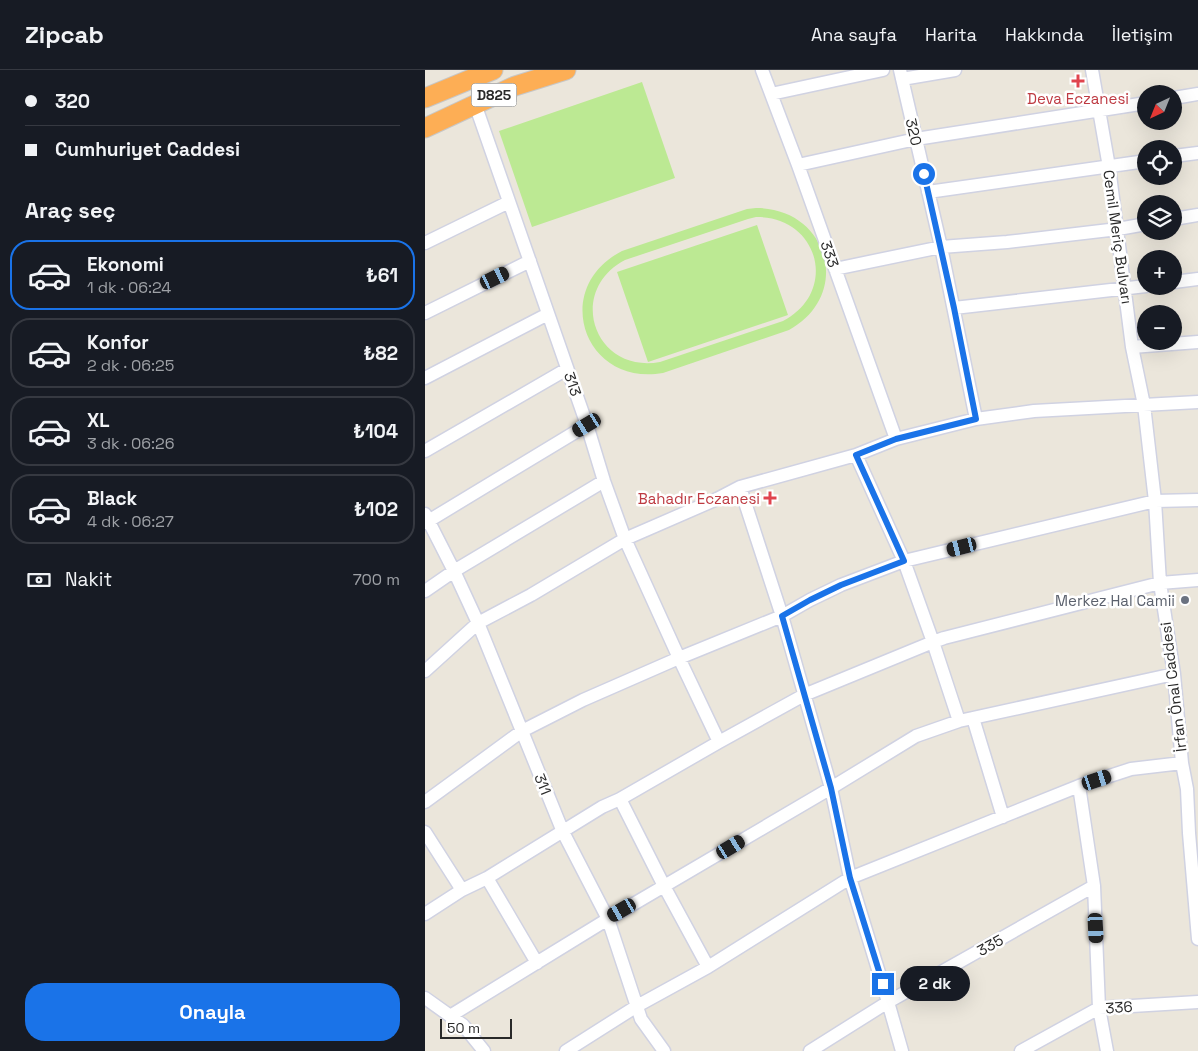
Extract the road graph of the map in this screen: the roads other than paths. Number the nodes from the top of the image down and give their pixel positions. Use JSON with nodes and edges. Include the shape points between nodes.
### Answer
{"nodes":[{"id":1,"x":493,"y":70,"type":"edge"},
{"id":2,"x":566,"y":70,"type":"edge"},
{"id":3,"x":762,"y":70,"type":"edge"},
{"id":4,"x":883,"y":70,"type":"edge"},
{"id":5,"x":955,"y":70,"type":"edge"},
{"id":6,"x":1092,"y":70,"type":"edge"},
{"id":7,"x":901,"y":74,"type":"edge"},
{"id":8,"x":771,"y":94,"type":"junction"},
{"id":9,"x":1198,"y":94,"type":"edge"},
{"id":10,"x":1183,"y":96,"type":"edge"},
{"id":11,"x":425,"y":98,"type":"edge"},
{"id":12,"x":475,"y":104,"type":"junction"},
{"id":13,"x":1137,"y":104,"type":"edge"},
{"id":14,"x":1098,"y":110,"type":"junction"},
{"id":15,"x":425,"y":128,"type":"edge"},
{"id":16,"x":916,"y":139,"type":"junction"},
{"id":17,"x":1198,"y":152,"type":"edge"},
{"id":18,"x":1182,"y":155,"type":"edge"},
{"id":19,"x":1137,"y":162,"type":"edge"},
{"id":20,"x":798,"y":165,"type":"junction"},
{"id":21,"x":1109,"y":167,"type":"junction"},
{"id":22,"x":928,"y":192,"type":"junction"},
{"id":23,"x":509,"y":202,"type":"junction"},
{"id":24,"x":1198,"y":214,"type":"edge"},
{"id":25,"x":1182,"y":217,"type":"edge"},
{"id":26,"x":1137,"y":226,"type":"edge"},
{"id":27,"x":1118,"y":229,"type":"junction"},
{"id":28,"x":425,"y":243,"type":"edge"},
{"id":29,"x":941,"y":247,"type":"junction"},
{"id":30,"x":530,"y":261,"type":"junction"},
{"id":31,"x":835,"y":269,"type":"junction"},
{"id":32,"x":1198,"y":279,"type":"edge"},
{"id":33,"x":1182,"y":281,"type":"edge"},
{"id":34,"x":1137,"y":287,"type":"edge"},
{"id":35,"x":1125,"y":288,"type":"junction"},
{"id":36,"x":954,"y":308,"type":"junction"},
{"id":37,"x":425,"y":313,"type":"edge"},
{"id":38,"x":548,"y":314,"type":"junction"},
{"id":39,"x":1198,"y":342,"type":"edge"},
{"id":40,"x":1132,"y":347,"type":"junction"},
{"id":41,"x":567,"y":369,"type":"junction"},
{"id":42,"x":425,"y":378,"type":"edge"},
{"id":43,"x":1198,"y":402,"type":"edge"},
{"id":44,"x":1144,"y":404,"type":"junction"},
{"id":45,"x":976,"y":419,"type":"junction"},
{"id":46,"x":587,"y":425,"type":"junction"},
{"id":47,"x":896,"y":439,"type":"junction"},
{"id":48,"x":425,"y":451,"type":"edge"},
{"id":49,"x":856,"y":455,"type":"junction"},
{"id":50,"x":604,"y":481,"type":"junction"},
{"id":51,"x":740,"y":487,"type":"junction"},
{"id":52,"x":1198,"y":500,"type":"edge"},
{"id":53,"x":1155,"y":501,"type":"junction"},
{"id":54,"x":426,"y":519,"type":"edge"},
{"id":55,"x":625,"y":539,"type":"junction"},
{"id":56,"x":904,"y":561,"type":"junction"},
{"id":57,"x":454,"y":571,"type":"junction"},
{"id":58,"x":1198,"y":580,"type":"edge"},
{"id":59,"x":1160,"y":583,"type":"junction"},
{"id":60,"x":425,"y":592,"type":"edge"},
{"id":61,"x":782,"y":616,"type":"junction"},
{"id":62,"x":478,"y":623,"type":"junction"},
{"id":63,"x":933,"y":642,"type":"junction"},
{"id":64,"x":679,"y":658,"type":"junction"},
{"id":65,"x":425,"y":671,"type":"edge"},
{"id":66,"x":1174,"y":674,"type":"junction"},
{"id":67,"x":804,"y":695,"type":"junction"},
{"id":68,"x":973,"y":718,"type":"junction"},
{"id":69,"x":959,"y":721,"type":"junction"},
{"id":70,"x":522,"y":731,"type":"junction"},
{"id":71,"x":719,"y":742,"type":"junction"},
{"id":72,"x":1182,"y":763,"type":"junction"},
{"id":73,"x":1079,"y":786,"type":"junction"},
{"id":74,"x":831,"y":788,"type":"junction"},
{"id":75,"x":1193,"y":790,"type":"edge"},
{"id":76,"x":620,"y":799,"type":"junction"},
{"id":77,"x":425,"y":802,"type":"edge"},
{"id":78,"x":1003,"y":817,"type":"junction"},
{"id":79,"x":425,"y":832,"type":"edge"},
{"id":80,"x":563,"y":832,"type":"junction"},
{"id":81,"x":1195,"y":869,"type":"edge"},
{"id":82,"x":487,"y":878,"type":"junction"},
{"id":83,"x":850,"y":878,"type":"junction"},
{"id":84,"x":664,"y":886,"type":"junction"},
{"id":85,"x":1094,"y":886,"type":"junction"},
{"id":86,"x":462,"y":890,"type":"junction"},
{"id":87,"x":425,"y":914,"type":"edge"},
{"id":88,"x":608,"y":919,"type":"junction"},
{"id":89,"x":1198,"y":939,"type":"edge"},
{"id":90,"x":537,"y":963,"type":"junction"},
{"id":91,"x":709,"y":967,"type":"junction"},
{"id":92,"x":426,"y":1001,"type":"edge"},
{"id":93,"x":888,"y":1002,"type":"junction"},
{"id":94,"x":1198,"y":1002,"type":"edge"},
{"id":95,"x":637,"y":1006,"type":"junction"},
{"id":96,"x":1099,"y":1008,"type":"junction"},
{"id":97,"x":450,"y":1016,"type":"junction"},
{"id":98,"x":484,"y":1051,"type":"edge"},
{"id":99,"x":566,"y":1051,"type":"edge"},
{"id":100,"x":664,"y":1051,"type":"edge"},
{"id":101,"x":810,"y":1051,"type":"edge"},
{"id":102,"x":902,"y":1051,"type":"edge"},
{"id":103,"x":1021,"y":1051,"type":"edge"},
{"id":104,"x":1107,"y":1051,"type":"edge"}],
"edges":[{"from":1,"to":11,"type":"highway","number":"D825"},
{"from":2,"to":12,"type":"highway","number":"D825","via":[[515,86]]},
{"from":3,"to":8,"type":"street","name":"333"},
{"from":4,"to":8,"type":"street"},
{"from":5,"to":7,"type":"street"},
{"from":6,"to":14,"type":"street","name":"Cemil Meriç Bulvarı"},
{"from":7,"to":16,"type":"street","name":"320"},
{"from":8,"to":20,"type":"street","name":"333"},
{"from":9,"to":10,"type":"street"},
{"from":12,"to":15,"type":"highway","number":"D825"},
{"from":12,"to":23,"type":"street","name":"313"},
{"from":13,"to":14,"type":"street"},
{"from":14,"to":16,"type":"street"},
{"from":14,"to":21,"type":"street","name":"Cemil Meriç Bulvarı"},
{"from":16,"to":20,"type":"street"},
{"from":16,"to":22,"type":"street","name":"320"},
{"from":17,"to":18,"type":"street"},
{"from":19,"to":21,"type":"street"},
{"from":20,"to":31,"type":"street","name":"333"},
{"from":21,"to":22,"type":"street"},
{"from":21,"to":27,"type":"street","name":"Cemil Meriç Bulvarı"},
{"from":22,"to":29,"type":"street","name":"320"},
{"from":23,"to":28,"type":"street"},
{"from":23,"to":30,"type":"street","name":"313"},
{"from":24,"to":25,"type":"street"},
{"from":26,"to":27,"type":"street"},
{"from":27,"to":29,"type":"street"},
{"from":27,"to":35,"type":"street","name":"Cemil Meriç Bulvarı"},
{"from":29,"to":31,"type":"street"},
{"from":29,"to":36,"type":"street","name":"320"},
{"from":30,"to":37,"type":"street"},
{"from":30,"to":38,"type":"street","name":"313"},
{"from":31,"to":47,"type":"street","name":"333"},
{"from":32,"to":33,"type":"street"},
{"from":34,"to":35,"type":"street"},
{"from":35,"to":36,"type":"street"},
{"from":35,"to":40,"type":"street","name":"Cemil Meriç Bulvarı"},
{"from":36,"to":45,"type":"street","name":"320"},
{"from":38,"to":41,"type":"street","name":"313"},
{"from":38,"to":42,"type":"street"},
{"from":39,"to":40,"type":"street"},
{"from":40,"to":44,"type":"street","name":"Cemil Meriç Bulvarı"},
{"from":41,"to":46,"type":"street","name":"313"},
{"from":41,"to":48,"type":"street"},
{"from":43,"to":44,"type":"street"},
{"from":44,"to":45,"type":"street","via":[[1034,411]]},
{"from":44,"to":53,"type":"street","name":"İrfan Önal Caddesi"},
{"from":45,"to":47,"type":"street"},
{"from":46,"to":50,"type":"street","name":"313"},
{"from":46,"to":54,"type":"street"},
{"from":47,"to":49,"type":"street"},
{"from":49,"to":51,"type":"street"},
{"from":49,"to":56,"type":"street"},
{"from":50,"to":55,"type":"street","name":"313"},
{"from":50,"to":57,"type":"street"},
{"from":51,"to":55,"type":"street"},
{"from":51,"to":61,"type":"street"},
{"from":52,"to":53,"type":"street"},
{"from":53,"to":56,"type":"street"},
{"from":53,"to":59,"type":"street","name":"İrfan Önal Caddesi"},
{"from":54,"to":57,"type":"street","name":"311"},
{"from":55,"to":62,"type":"street"},
{"from":55,"to":64,"type":"street","name":"313"},
{"from":56,"to":61,"type":"street","via":[[841,585]]},
{"from":56,"to":63,"type":"street"},
{"from":57,"to":60,"type":"street"},
{"from":57,"to":62,"type":"street","name":"311"},
{"from":58,"to":59,"type":"street"},
{"from":59,"to":63,"type":"street"},
{"from":59,"to":66,"type":"street","name":"İrfan Önal Caddesi"},
{"from":61,"to":64,"type":"street"},
{"from":61,"to":67,"type":"street"},
{"from":62,"to":65,"type":"street"},
{"from":62,"to":70,"type":"street","name":"311"},
{"from":63,"to":67,"type":"street"},
{"from":63,"to":69,"type":"street"},
{"from":64,"to":70,"type":"street"},
{"from":64,"to":71,"type":"street","name":"313"},
{"from":66,"to":68,"type":"street"},
{"from":66,"to":72,"type":"street","name":"İrfan Önal Caddesi"},
{"from":67,"to":71,"type":"street"},
{"from":67,"to":74,"type":"street"},
{"from":68,"to":69,"type":"street"},
{"from":68,"to":78,"type":"street"},
{"from":69,"to":74,"type":"street","via":[[916,736]]},
{"from":70,"to":77,"type":"street"},
{"from":70,"to":80,"type":"street","name":"311"},
{"from":71,"to":76,"type":"street"},
{"from":72,"to":73,"type":"street","via":[[1131,769]]},
{"from":72,"to":75,"type":"street","name":"İrfan Önal Caddesi"},
{"from":73,"to":78,"type":"street"},
{"from":73,"to":85,"type":"street"},
{"from":74,"to":83,"type":"street"},
{"from":74,"to":84,"type":"street"},
{"from":75,"to":81,"type":"street","name":"İrfan Önal Caddesi","via":[[1189,834]]},
{"from":76,"to":80,"type":"street"},
{"from":76,"to":84,"type":"street"},
{"from":78,"to":83,"type":"street"},
{"from":79,"to":86,"type":"street"},
{"from":80,"to":82,"type":"street"},
{"from":80,"to":88,"type":"street","name":"311"},
{"from":81,"to":89,"type":"street","name":"İrfan Önal Caddesi"},
{"from":82,"to":86,"type":"street"},
{"from":82,"to":90,"type":"street"},
{"from":83,"to":91,"type":"street"},
{"from":83,"to":93,"type":"street"},
{"from":84,"to":88,"type":"street"},
{"from":84,"to":91,"type":"street"},
{"from":85,"to":93,"type":"street","name":"335"},
{"from":85,"to":96,"type":"street"},
{"from":86,"to":87,"type":"street"},
{"from":88,"to":90,"type":"street"},
{"from":88,"to":95,"type":"street","name":"311"},
{"from":90,"to":97,"type":"street"},
{"from":91,"to":95,"type":"street"},
{"from":92,"to":97,"type":"street"},
{"from":93,"to":101,"type":"street","name":"335"},
{"from":93,"to":102,"type":"street"},
{"from":94,"to":96,"type":"street","name":"336"},
{"from":95,"to":99,"type":"street"},
{"from":95,"to":100,"type":"street","name":"311","via":[[641,1019]]},
{"from":96,"to":103,"type":"street","name":"336"},
{"from":96,"to":104,"type":"street"},
{"from":97,"to":98,"type":"street","via":[[463,1025]]}]}
